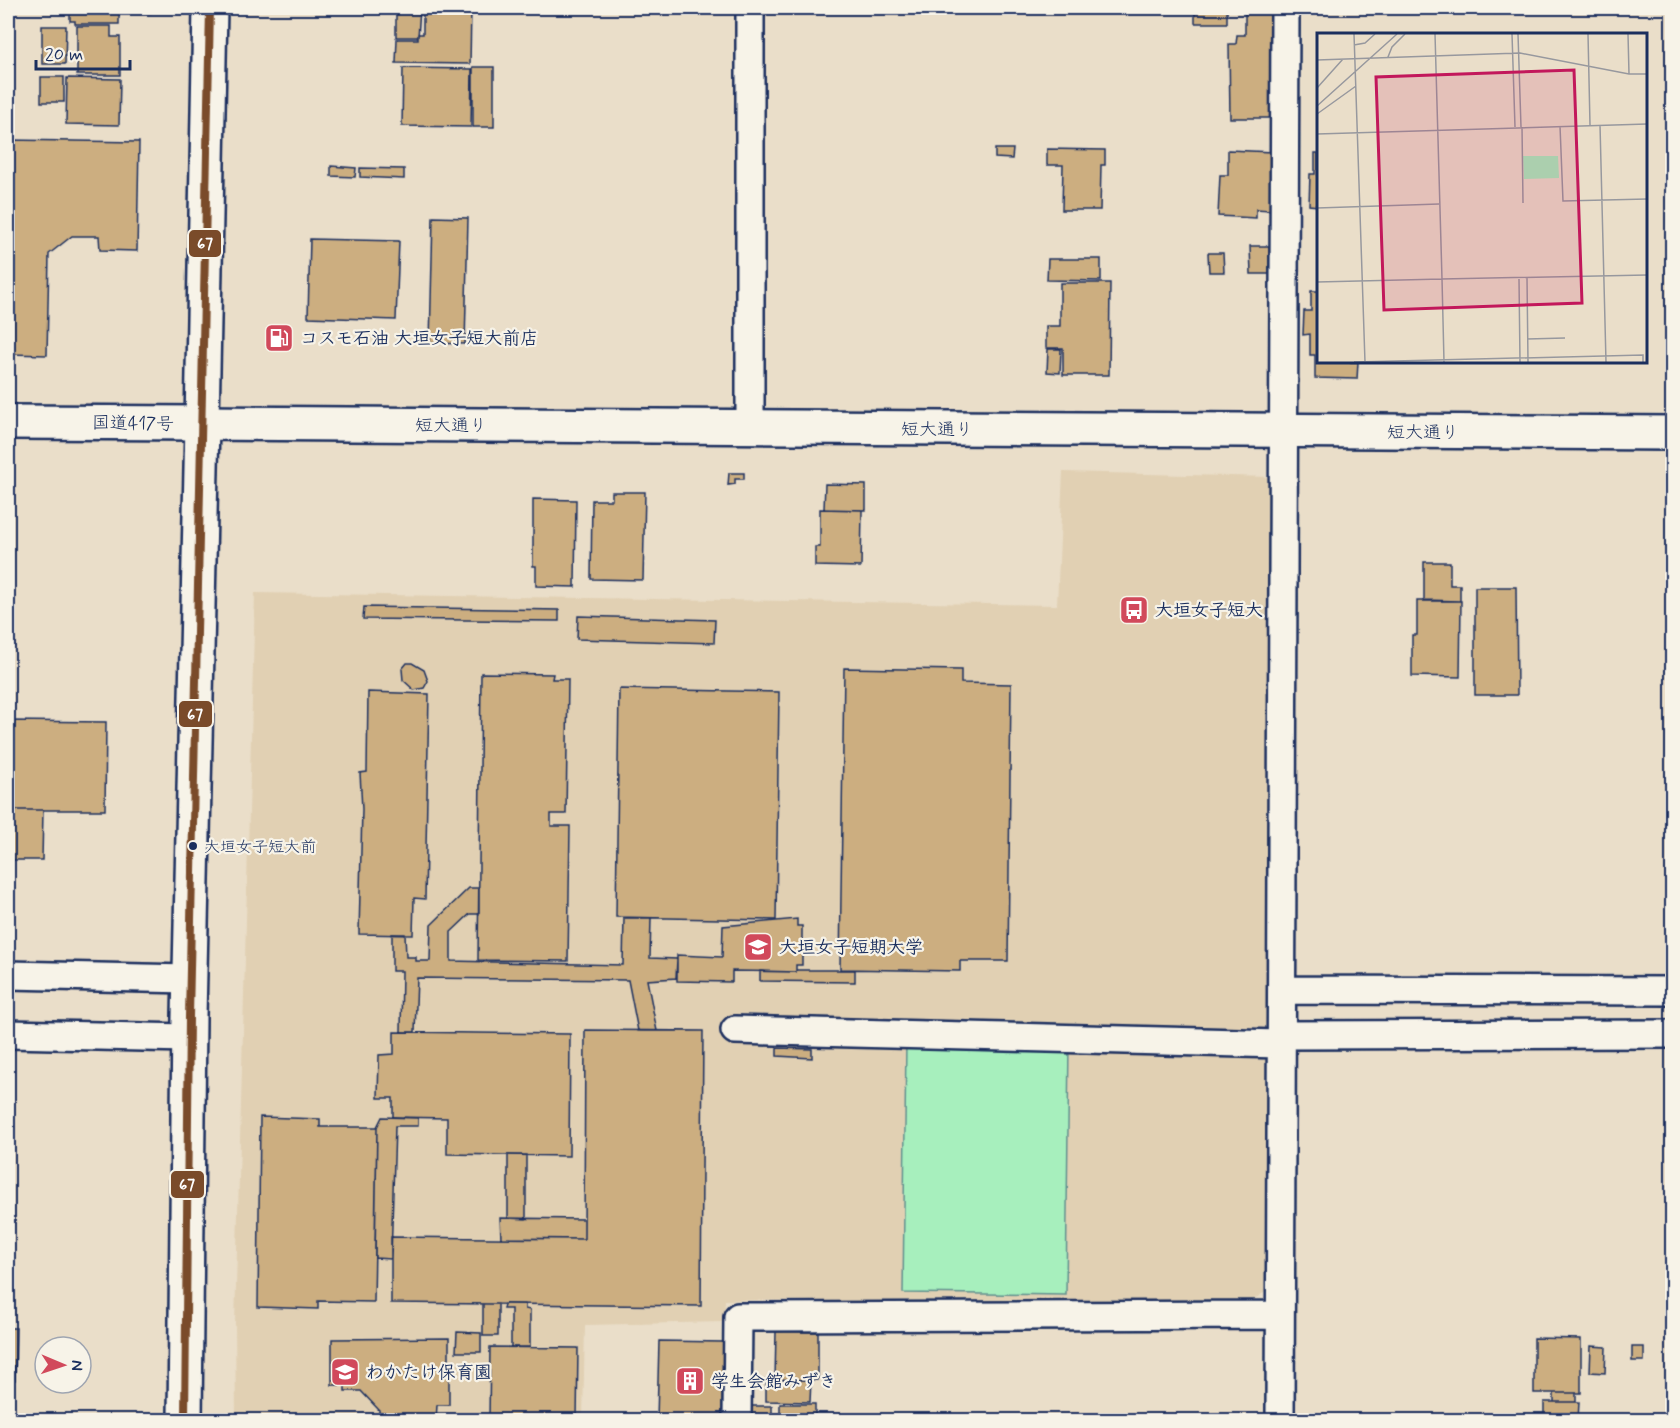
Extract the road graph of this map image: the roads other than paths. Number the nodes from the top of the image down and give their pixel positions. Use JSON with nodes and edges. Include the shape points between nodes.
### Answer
{"nodes":[{"id":1,"x":210,"y":8,"type":"edge"},
{"id":2,"x":750,"y":8,"type":"edge"},
{"id":3,"x":1285,"y":8,"type":"edge"},
{"id":4,"x":8,"y":422,"type":"edge"},
{"id":5,"x":202,"y":423,"type":"junction"},
{"id":6,"x":750,"y":427,"type":"junction"},
{"id":7,"x":1285,"y":431,"type":"junction"},
{"id":8,"x":1672,"y":433,"type":"edge"},
{"id":9,"x":8,"y":975,"type":"edge"},
{"id":10,"x":1672,"y":991,"type":"edge"},
{"id":11,"x":189,"y":1006,"type":"junction"},
{"id":12,"x":1282,"y":1019,"type":"junction"},
{"id":13,"x":735,"y":1030,"type":"dead end"},
{"id":14,"x":8,"y":1034,"type":"edge"},
{"id":15,"x":1672,"y":1035,"type":"edge"},
{"id":16,"x":1280,"y":1316,"type":"junction"},
{"id":17,"x":185,"y":1420,"type":"edge"},
{"id":18,"x":737,"y":1420,"type":"edge"},
{"id":19,"x":1280,"y":1420,"type":"edge"}],
"edges":[{"from":1,"to":5,"type":"main road"},
{"from":2,"to":6,"type":"street"},
{"from":3,"to":7,"type":"street"},
{"from":4,"to":5,"type":"main road","name":"国道417号"},
{"from":5,"to":6,"type":"main road","name":"短大通り"},
{"from":5,"to":11,"type":"main road"},
{"from":6,"to":7,"type":"main road","name":"短大通り"},
{"from":7,"to":8,"type":"main road","name":"短大通り"},
{"from":7,"to":12,"type":"street"},
{"from":9,"to":11,"type":"street"},
{"from":10,"to":12,"type":"street"},
{"from":11,"to":14,"type":"street"},
{"from":11,"to":17,"type":"main road"},
{"from":12,"to":13,"type":"street"},
{"from":12,"to":15,"type":"street"},
{"from":12,"to":16,"type":"street"},
{"from":16,"to":18,"type":"street","via":[[738,1317]]},
{"from":16,"to":19,"type":"street"}]}
